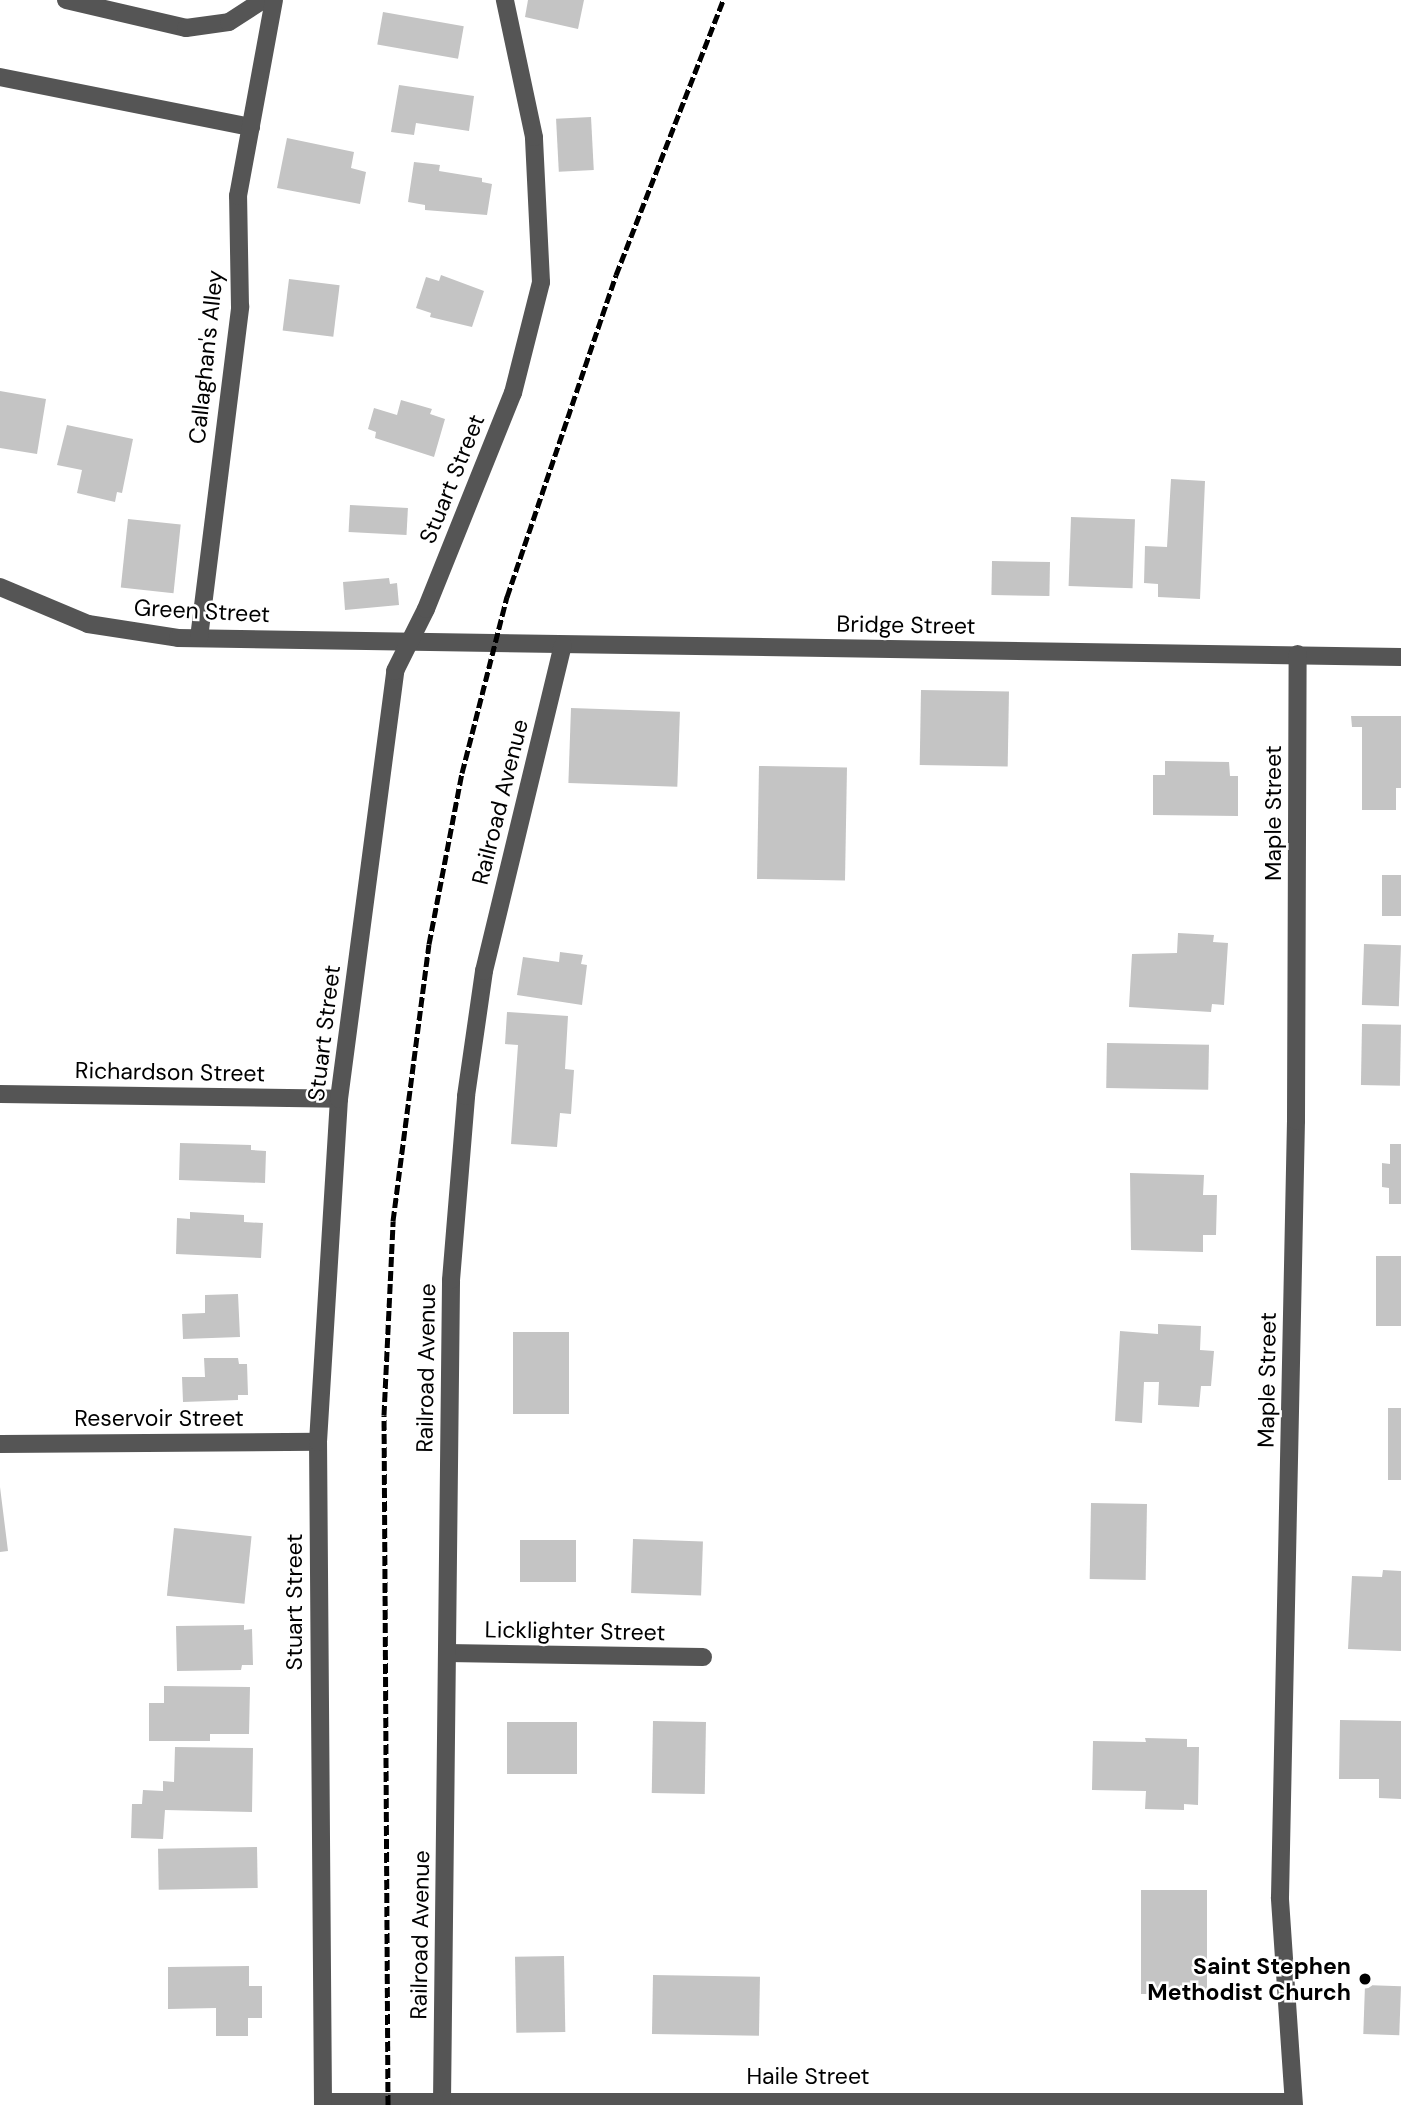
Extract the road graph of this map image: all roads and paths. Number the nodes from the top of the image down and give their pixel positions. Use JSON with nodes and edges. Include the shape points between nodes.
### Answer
{"nodes":[{"id":1,"x":66,"y":0,"type":"edge"},
{"id":2,"x":263,"y":0,"type":"edge"},
{"id":3,"x":274,"y":0,"type":"edge"},
{"id":4,"x":505,"y":0,"type":"edge"},
{"id":5,"x":0,"y":76,"type":"edge"},
{"id":6,"x":251,"y":127,"type":"junction"},
{"id":7,"x":0,"y":587,"type":"edge"},
{"id":8,"x":199,"y":638,"type":"junction"},
{"id":9,"x":411,"y":641,"type":"junction"},
{"id":10,"x":563,"y":645,"type":"junction"},
{"id":11,"x":1298,"y":654,"type":"junction"},
{"id":12,"x":1401,"y":657,"type":"edge"},
{"id":13,"x":0,"y":1094,"type":"edge"},
{"id":14,"x":339,"y":1099,"type":"junction"},
{"id":15,"x":318,"y":1442,"type":"junction"},
{"id":16,"x":0,"y":1444,"type":"edge"},
{"id":17,"x":447,"y":1653,"type":"junction"},
{"id":18,"x":703,"y":1657,"type":"dead end"},
{"id":19,"x":442,"y":2102,"type":"junction"},
{"id":20,"x":1293,"y":2103,"type":"edge"},
{"id":21,"x":323,"y":2104,"type":"edge"}],
"edges":[{"from":1,"to":2,"type":"street","via":[[186,28],[229,22]]},
{"from":3,"to":6,"type":"street","name":"Callaghan's Alley"},
{"from":4,"to":9,"type":"street","name":"Stuart Street","via":[[534,138],[541,282],[513,393]]},
{"from":5,"to":6,"type":"street"},
{"from":6,"to":8,"type":"street","name":"Callaghan's Alley","via":[[238,197],[240,307]]},
{"from":7,"to":8,"type":"street","name":"Green Street","via":[[30,603],[99,627]]},
{"from":8,"to":9,"type":"street","name":"Green Street"},
{"from":9,"to":10,"type":"street","name":"Bridge Street"},
{"from":9,"to":14,"type":"street","name":"Stuart Street","via":[[395,671]]},
{"from":10,"to":11,"type":"street","name":"Bridge Street"},
{"from":10,"to":17,"type":"street","name":"Railroad Avenue","via":[[484,971],[466,1096],[451,1280]]},
{"from":11,"to":12,"type":"street","name":"Bridge Street"},
{"from":11,"to":20,"type":"street","name":"Maple Street","via":[[1295,1148],[1280,1897]]},
{"from":13,"to":14,"type":"street","name":"Richardson Street"},
{"from":14,"to":15,"type":"street","name":"Stuart Street"},
{"from":15,"to":16,"type":"street","name":"Reservoir Street"},
{"from":15,"to":21,"type":"street","name":"Stuart Street"},
{"from":17,"to":18,"type":"street","name":"Licklighter Street"},
{"from":17,"to":19,"type":"street","name":"Railroad Avenue"},
{"from":19,"to":20,"type":"street","name":"Haile Street"},
{"from":19,"to":21,"type":"street","name":"Haile Street"}]}
